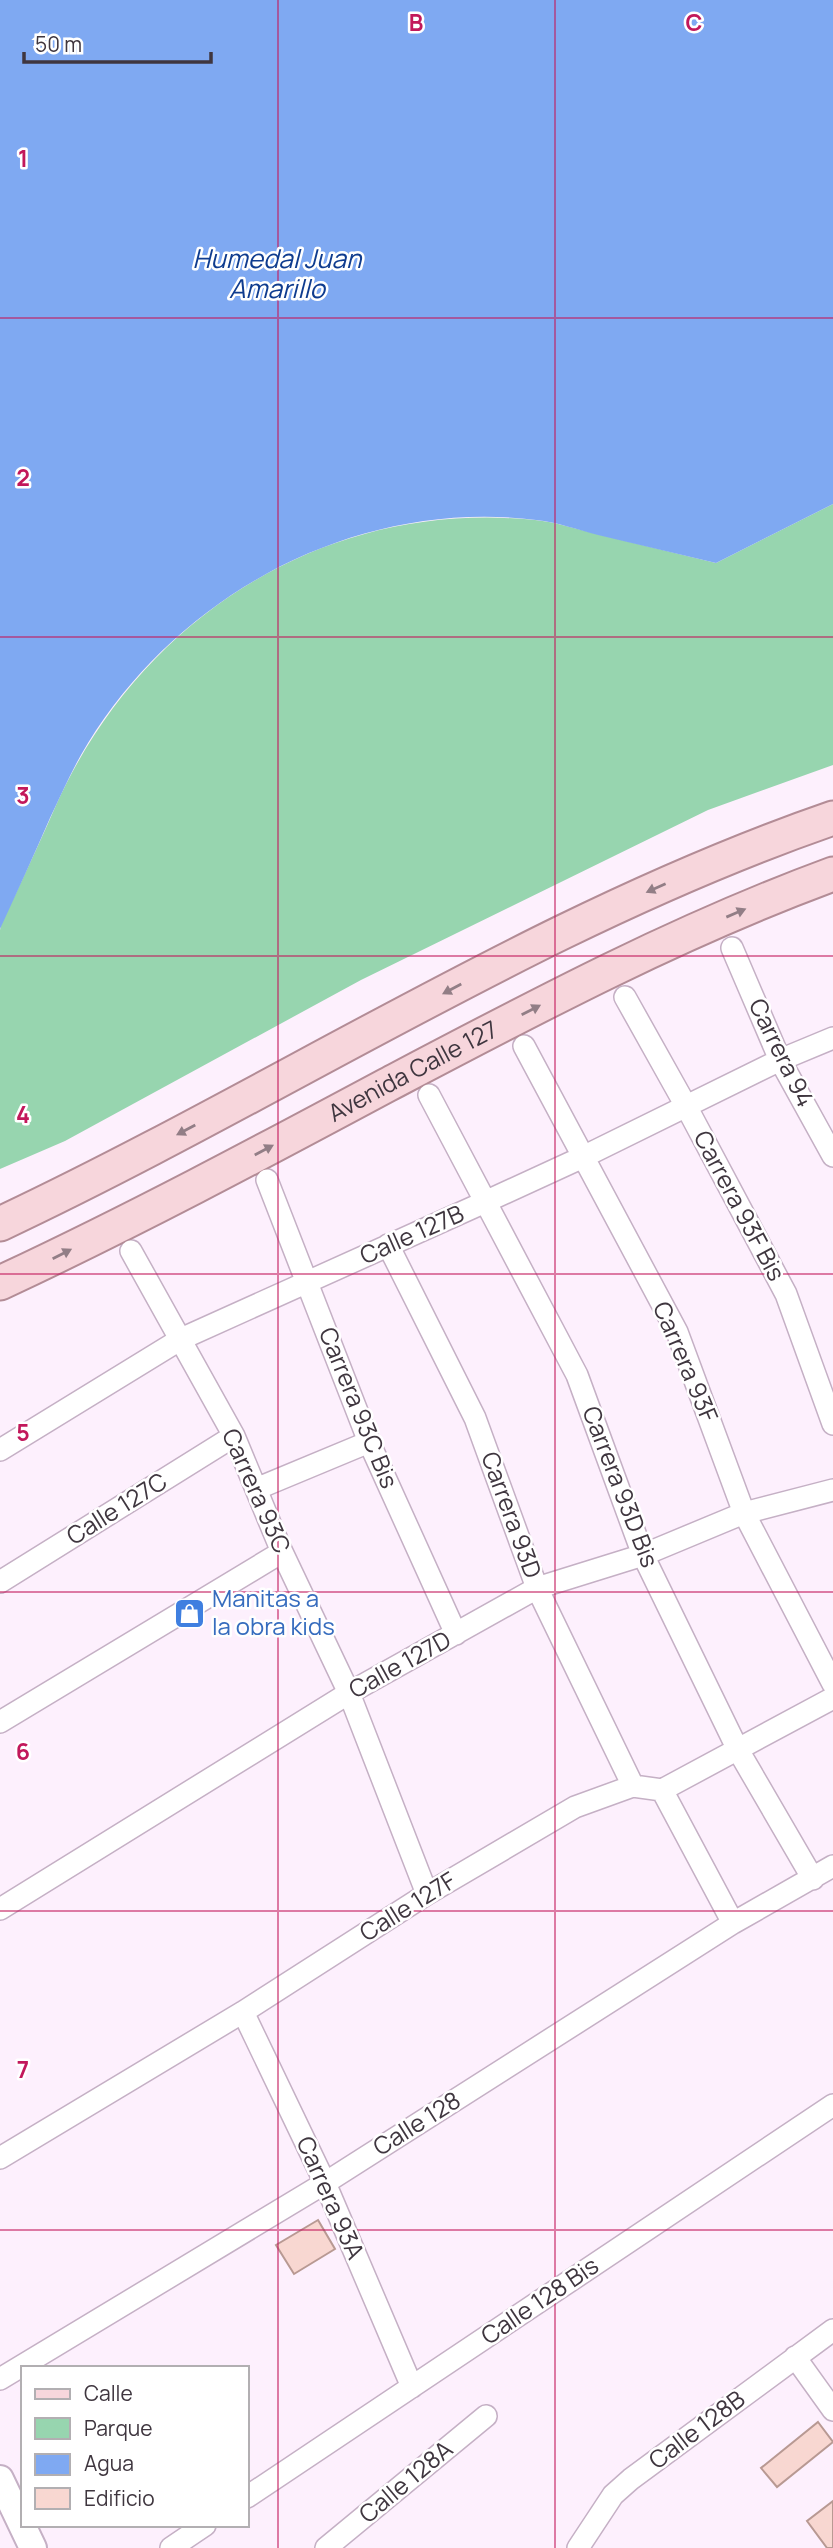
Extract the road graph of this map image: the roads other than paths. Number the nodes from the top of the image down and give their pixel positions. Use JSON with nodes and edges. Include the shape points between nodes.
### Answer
{"nodes":[{"id":1,"x":833,"y":818,"type":"edge"},
{"id":2,"x":833,"y":874,"type":"edge"},
{"id":3,"x":732,"y":948,"type":"dead end"},
{"id":4,"x":625,"y":997,"type":"dead end"},
{"id":5,"x":833,"y":1038,"type":"edge"},
{"id":6,"x":524,"y":1045,"type":"dead end"},
{"id":7,"x":780,"y":1060,"type":"junction"},
{"id":8,"x":429,"y":1095,"type":"dead end"},
{"id":9,"x":687,"y":1106,"type":"junction"},
{"id":10,"x":833,"y":1155,"type":"edge"},
{"id":11,"x":583,"y":1157,"type":"junction"},
{"id":12,"x":267,"y":1180,"type":"dead end"},
{"id":13,"x":485,"y":1202,"type":"junction"},
{"id":14,"x":0,"y":1224,"type":"edge"},
{"id":15,"x":388,"y":1245,"type":"junction"},
{"id":16,"x":131,"y":1251,"type":"dead end"},
{"id":17,"x":307,"y":1280,"type":"junction"},
{"id":18,"x":0,"y":1283,"type":"edge"},
{"id":19,"x":181,"y":1339,"type":"junction"},
{"id":20,"x":833,"y":1424,"type":"edge"},
{"id":21,"x":234,"y":1436,"type":"junction"},
{"id":22,"x":369,"y":1442,"type":"junction"},
{"id":23,"x":0,"y":1450,"type":"edge"},
{"id":24,"x":256,"y":1489,"type":"junction"},
{"id":25,"x":833,"y":1490,"type":"edge"},
{"id":26,"x":744,"y":1513,"type":"junction"},
{"id":27,"x":282,"y":1552,"type":"junction"},
{"id":28,"x":643,"y":1555,"type":"junction"},
{"id":29,"x":0,"y":1582,"type":"edge"},
{"id":30,"x":537,"y":1588,"type":"junction"},
{"id":31,"x":456,"y":1634,"type":"junction"},
{"id":32,"x":833,"y":1684,"type":"edge"},
{"id":33,"x":349,"y":1693,"type":"junction"},
{"id":34,"x":833,"y":1698,"type":"edge"},
{"id":35,"x":0,"y":1722,"type":"edge"},
{"id":36,"x":738,"y":1750,"type":"junction"},
{"id":37,"x":633,"y":1786,"type":"junction"},
{"id":38,"x":662,"y":1790,"type":"junction"},
{"id":39,"x":833,"y":1866,"type":"edge"},
{"id":40,"x":813,"y":1879,"type":"junction"},
{"id":41,"x":427,"y":1894,"type":"junction"},
{"id":42,"x":0,"y":1909,"type":"edge"},
{"id":43,"x":733,"y":1923,"type":"junction"},
{"id":44,"x":243,"y":2012,"type":"junction"},
{"id":45,"x":833,"y":2105,"type":"edge"},
{"id":46,"x":0,"y":2158,"type":"edge"},
{"id":47,"x":325,"y":2183,"type":"junction"},
{"id":48,"x":833,"y":2330,"type":"edge"},
{"id":49,"x":795,"y":2357,"type":"junction"},
{"id":50,"x":21,"y":2366,"type":"edge"},
{"id":51,"x":22,"y":2366,"type":"edge"},
{"id":52,"x":0,"y":2379,"type":"edge"},
{"id":53,"x":412,"y":2386,"type":"junction"},
{"id":54,"x":833,"y":2410,"type":"edge"},
{"id":55,"x":485,"y":2416,"type":"dead end"},
{"id":56,"x":0,"y":2479,"type":"edge"},
{"id":57,"x":248,"y":2496,"type":"edge"},
{"id":58,"x":21,"y":2524,"type":"edge"},
{"id":59,"x":22,"y":2527,"type":"edge"},
{"id":60,"x":202,"y":2527,"type":"edge"},
{"id":61,"x":32,"y":2548,"type":"edge"},
{"id":62,"x":171,"y":2548,"type":"edge"},
{"id":63,"x":326,"y":2548,"type":"edge"},
{"id":64,"x":578,"y":2548,"type":"edge"}],
"edges":[{"from":1,"to":14,"type":"main road","one_way":true,"via":[[692,872],[567,928]]},
{"from":18,"to":2,"type":"main road","name":"Avenida Calle 127","one_way":true,"via":[[654,948]]},
{"from":3,"to":7,"type":"street","name":"Carrera 94"},
{"from":4,"to":9,"type":"street","name":"Carrera 93F Bis"},
{"from":5,"to":7,"type":"street","name":"Calle 127B"},
{"from":6,"to":11,"type":"street","name":"Carrera 93F"},
{"from":7,"to":9,"type":"street","name":"Calle 127B"},
{"from":7,"to":10,"type":"street","name":"Carrera 94"},
{"from":8,"to":13,"type":"street","name":"Carrera 93D Bis"},
{"from":9,"to":11,"type":"street","name":"Calle 127B"},
{"from":9,"to":20,"type":"street","name":"Carrera 93F Bis","via":[[786,1294]]},
{"from":11,"to":13,"type":"street","name":"Calle 127B"},
{"from":11,"to":26,"type":"street","name":"Carrera 93F","via":[[677,1332]]},
{"from":12,"to":17,"type":"street","name":"Carrera 93C Bis"},
{"from":13,"to":15,"type":"street","name":"Calle 127B"},
{"from":13,"to":28,"type":"street","name":"Carrera 93D Bis","via":[[577,1375]]},
{"from":15,"to":17,"type":"street","name":"Calle 127B"},
{"from":15,"to":30,"type":"street","name":"Carrera 93D","via":[[475,1418]]},
{"from":16,"to":19,"type":"street","name":"Carrera 93C"},
{"from":17,"to":19,"type":"street","name":"Calle 127B"},
{"from":17,"to":22,"type":"street","name":"Carrera 93C Bis"},
{"from":19,"to":21,"type":"street","name":"Carrera 93C"},
{"from":19,"to":23,"type":"street","name":"Calle 127B"},
{"from":21,"to":24,"type":"street","name":"Carrera 93C"},
{"from":21,"to":29,"type":"street","name":"Calle 127C"},
{"from":22,"to":24,"type":"street"},
{"from":22,"to":31,"type":"street","name":"Carrera 93C Bis"},
{"from":24,"to":27,"type":"street","name":"Carrera 93C"},
{"from":25,"to":26,"type":"street","name":"Calle 127D"},
{"from":26,"to":28,"type":"street","name":"Calle 127D"},
{"from":26,"to":32,"type":"street","name":"Carrera 93F"},
{"from":27,"to":33,"type":"street","name":"Carrera 93C"},
{"from":27,"to":35,"type":"street"},
{"from":28,"to":30,"type":"street","name":"Calle 127D"},
{"from":28,"to":36,"type":"street","name":"Carrera 93D Bis"},
{"from":30,"to":31,"type":"street","name":"Calle 127D"},
{"from":30,"to":37,"type":"street","name":"Carrera 93D"},
{"from":31,"to":33,"type":"street","name":"Calle 127D"},
{"from":33,"to":41,"type":"street","name":"Carrera 93C"},
{"from":33,"to":42,"type":"street","name":"Calle 127D"},
{"from":34,"to":36,"type":"street"},
{"from":36,"to":38,"type":"street"},
{"from":36,"to":40,"type":"street","name":"Carrera 93D Bis"},
{"from":37,"to":38,"type":"street","name":"Calle 127F"},
{"from":37,"to":41,"type":"street","name":"Calle 127F","via":[[575,1807]]},
{"from":38,"to":43,"type":"street"},
{"from":39,"to":40,"type":"street","name":"Calle 128"},
{"from":40,"to":43,"type":"street","name":"Calle 128"},
{"from":41,"to":44,"type":"street","name":"Calle 127F"},
{"from":43,"to":47,"type":"street","name":"Calle 128"},
{"from":44,"to":46,"type":"street","name":"Calle 127F"},
{"from":44,"to":47,"type":"street","name":"Carrera 93A"},
{"from":45,"to":53,"type":"street","name":"Calle 128 Bis"},
{"from":47,"to":51,"type":"street","name":"Calle 128"},
{"from":47,"to":53,"type":"street","name":"Carrera 93A"},
{"from":48,"to":49,"type":"street","name":"Calle 128B"},
{"from":49,"to":54,"type":"street"},
{"from":49,"to":64,"type":"street","name":"Calle 128B","via":[[631,2479],[613,2495]]},
{"from":50,"to":52,"type":"street","name":"Calle 128"},
{"from":53,"to":57,"type":"street","name":"Calle 128 Bis"},
{"from":55,"to":63,"type":"street","name":"Calle 128A"},
{"from":56,"to":58,"type":"street"},
{"from":59,"to":61,"type":"street"},
{"from":60,"to":62,"type":"street"}]}
